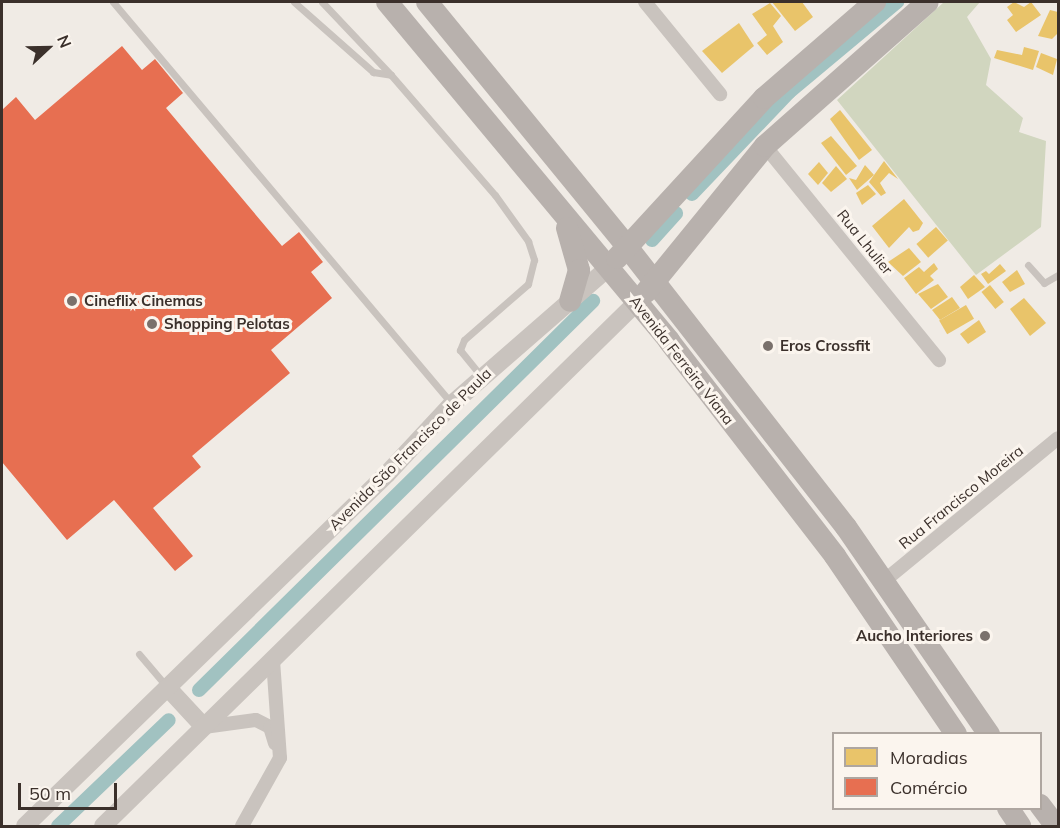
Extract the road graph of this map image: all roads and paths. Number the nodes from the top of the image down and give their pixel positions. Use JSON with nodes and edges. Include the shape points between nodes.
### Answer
{"nodes":[{"id":1,"x":113,"y":2,"type":"edge"},
{"id":2,"x":294,"y":2,"type":"edge"},
{"id":3,"x":322,"y":2,"type":"edge"},
{"id":4,"x":427,"y":2,"type":"edge"},
{"id":5,"x":645,"y":2,"type":"edge"},
{"id":6,"x":875,"y":2,"type":"edge"},
{"id":7,"x":928,"y":2,"type":"edge"},
{"id":8,"x":387,"y":6,"type":"edge"},
{"id":9,"x":391,"y":75,"type":"junction"},
{"id":10,"x":720,"y":94,"type":"dead end"},
{"id":11,"x":765,"y":146,"type":"junction"},
{"id":12,"x":680,"y":194,"type":"junction"},
{"id":13,"x":561,"y":213,"type":"junction"},
{"id":14,"x":704,"y":220,"type":"junction"},
{"id":15,"x":628,"y":248,"type":"junction"},
{"id":16,"x":1028,"y":265,"type":"dead end"},
{"id":17,"x":608,"y":268,"type":"junction"},
{"id":18,"x":1059,"y":275,"type":"edge"},
{"id":19,"x":654,"y":282,"type":"junction"},
{"id":20,"x":570,"y":301,"type":"junction"},
{"id":21,"x":638,"y":302,"type":"junction"},
{"id":22,"x":939,"y":360,"type":"dead end"},
{"id":23,"x":481,"y":376,"type":"junction"},
{"id":24,"x":452,"y":404,"type":"junction"},
{"id":25,"x":1059,"y":438,"type":"edge"},
{"id":26,"x":884,"y":581,"type":"junction"},
{"id":27,"x":139,"y":654,"type":"dead end"},
{"id":28,"x":273,"y":660,"type":"junction"},
{"id":29,"x":170,"y":690,"type":"junction"},
{"id":30,"x":199,"y":722,"type":"junction"},
{"id":31,"x":956,"y":732,"type":"edge"},
{"id":32,"x":988,"y":732,"type":"edge"},
{"id":33,"x":272,"y":777,"type":"junction"},
{"id":34,"x":1042,"y":806,"type":"edge"},
{"id":35,"x":1009,"y":810,"type":"edge"},
{"id":36,"x":25,"y":826,"type":"edge"},
{"id":37,"x":103,"y":826,"type":"edge"},
{"id":38,"x":242,"y":826,"type":"edge"},
{"id":39,"x":1020,"y":826,"type":"edge"},
{"id":40,"x":1056,"y":826,"type":"edge"}],
"edges":[{"from":1,"to":24,"type":"lane"},
{"from":2,"to":9,"type":"lane","via":[[373,72]]},
{"from":3,"to":9,"type":"lane"},
{"from":4,"to":15,"type":"main road","name":"Avenida Ferreira Viana"},
{"from":5,"to":10,"type":"street"},
{"from":6,"to":12,"type":"main road","name":"Avenida São Francisco de Paula","via":[[764,98]]},
{"from":7,"to":11,"type":"main road"},
{"from":8,"to":13,"type":"main road","name":"Avenida Ferreira Viana"},
{"from":9,"to":23,"type":"lane","via":[[495,195],[522,229],[532,250],[533,276],[528,284],[464,340],[462,357]]},
{"from":11,"to":14,"type":"main road"},
{"from":11,"to":22,"type":"street","name":"Rua Lhulier"},
{"from":12,"to":14,"type":"main road"},
{"from":12,"to":15,"type":"main road","name":"Avenida São Francisco de Paula"},
{"from":13,"to":17,"type":"main road","name":"Avenida Ferreira Viana"},
{"from":13,"to":20,"type":"main road","via":[[578,263]]},
{"from":14,"to":19,"type":"main road"},
{"from":15,"to":17,"type":"main road","name":"Avenida São Francisco de Paula"},
{"from":15,"to":19,"type":"main road","name":"Avenida Ferreira Viana"},
{"from":16,"to":18,"type":"lane","via":[[1044,283]]},
{"from":17,"to":20,"type":"street","name":"Avenida São Francisco de Paula"},
{"from":17,"to":21,"type":"main road","name":"Avenida Ferreira Viana"},
{"from":19,"to":21,"type":"main road"},
{"from":19,"to":26,"type":"main road","name":"Avenida Ferreira Viana"},
{"from":20,"to":23,"type":"street","name":"Avenida São Francisco de Paula"},
{"from":21,"to":28,"type":"street"},
{"from":21,"to":31,"type":"main road","name":"Avenida Ferreira Viana","via":[[835,556]]},
{"from":23,"to":24,"type":"street","name":"Avenida São Francisco de Paula"},
{"from":24,"to":29,"type":"street","name":"Avenida São Francisco de Paula"},
{"from":25,"to":26,"type":"street","name":"Rua Francisco Moreira"},
{"from":26,"to":32,"type":"main road","name":"Avenida Ferreira Viana"},
{"from":27,"to":29,"type":"lane"},
{"from":28,"to":30,"type":"street"},
{"from":28,"to":33,"type":"street","via":[[281,749]]},
{"from":29,"to":30,"type":"street"},
{"from":29,"to":36,"type":"street","name":"Avenida São Francisco de Paula"},
{"from":30,"to":33,"type":"street","via":[[241,719],[264,723],[273,731],[275,743]]},
{"from":30,"to":37,"type":"street"},
{"from":33,"to":38,"type":"street"},
{"from":34,"to":40,"type":"main road"},
{"from":35,"to":39,"type":"main road"}]}
